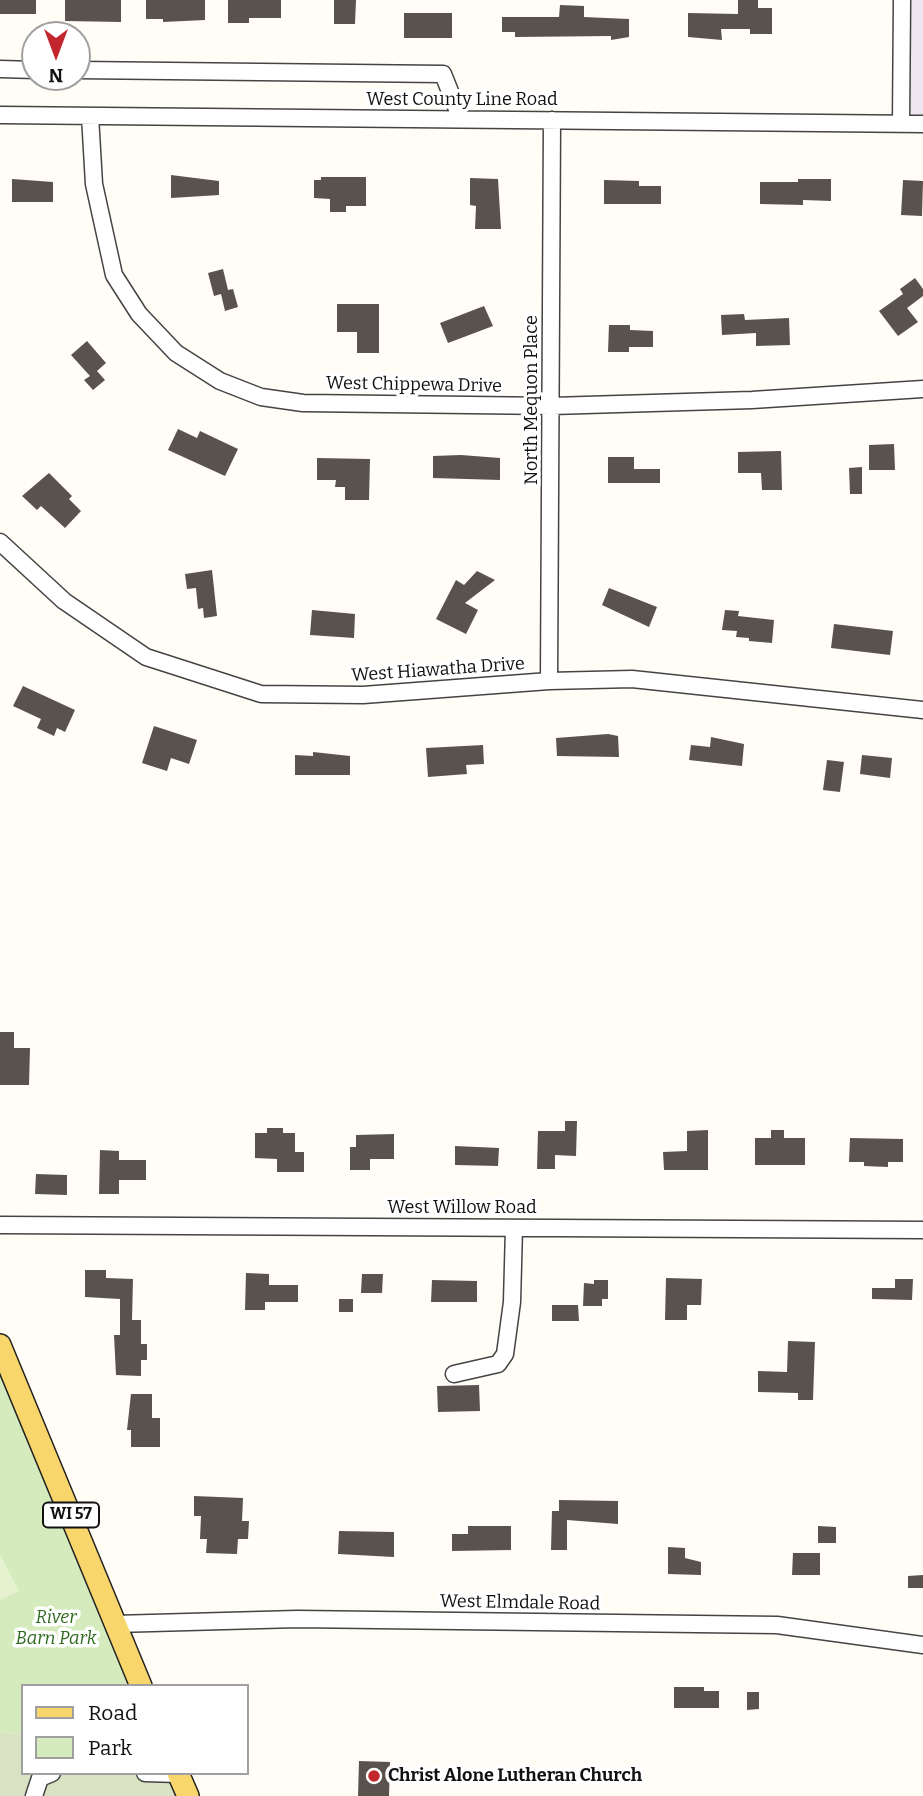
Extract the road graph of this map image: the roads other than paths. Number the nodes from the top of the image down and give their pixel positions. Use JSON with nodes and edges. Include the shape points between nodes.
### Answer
{"nodes":[{"id":1,"x":902,"y":0,"type":"edge"},
{"id":2,"x":0,"y":69,"type":"edge"},
{"id":3,"x":21,"y":70,"type":"edge"},
{"id":4,"x":91,"y":70,"type":"edge"},
{"id":5,"x":0,"y":115,"type":"edge"},
{"id":6,"x":90,"y":116,"type":"junction"},
{"id":7,"x":461,"y":119,"type":"junction"},
{"id":8,"x":552,"y":120,"type":"junction"},
{"id":9,"x":901,"y":124,"type":"junction"},
{"id":10,"x":923,"y":124,"type":"edge"},
{"id":11,"x":923,"y":389,"type":"edge"},
{"id":12,"x":552,"y":406,"type":"junction"},
{"id":13,"x":0,"y":541,"type":"edge"},
{"id":14,"x":549,"y":681,"type":"junction"},
{"id":15,"x":923,"y":710,"type":"edge"},
{"id":16,"x":0,"y":1225,"type":"edge"},
{"id":17,"x":514,"y":1228,"type":"junction"},
{"id":18,"x":923,"y":1230,"type":"edge"},
{"id":19,"x":0,"y":1345,"type":"edge"},
{"id":20,"x":454,"y":1374,"type":"dead end"},
{"id":21,"x":115,"y":1624,"type":"junction"},
{"id":22,"x":923,"y":1645,"type":"edge"},
{"id":23,"x":139,"y":1684,"type":"edge"},
{"id":24,"x":48,"y":1775,"type":"edge"},
{"id":25,"x":178,"y":1775,"type":"edge"},
{"id":26,"x":34,"y":1796,"type":"edge"},
{"id":27,"x":188,"y":1796,"type":"edge"}],
"edges":[{"from":1,"to":9,"type":"street"},
{"from":2,"to":3,"type":"street"},
{"from":4,"to":7,"type":"street","via":[[443,74]]},
{"from":5,"to":6,"type":"street","name":"West County Line Road"},
{"from":6,"to":7,"type":"street","name":"West County Line Road"},
{"from":6,"to":12,"type":"street","name":"West Chippewa Drive","via":[[94,184],[114,275],[139,314],[176,353],[220,381],[261,397],[303,403]]},
{"from":7,"to":8,"type":"street","name":"West County Line Road"},
{"from":8,"to":9,"type":"street","name":"West County Line Road"},
{"from":8,"to":12,"type":"street","name":"North Mequon Place"},
{"from":9,"to":10,"type":"street","name":"West County Line Road"},
{"from":11,"to":12,"type":"street","name":"West Chippewa Drive"},
{"from":12,"to":14,"type":"street","name":"North Mequon Place"},
{"from":13,"to":14,"type":"street","name":"West Hiawatha Drive","via":[[64,601],[146,656],[261,694],[363,695]]},
{"from":14,"to":15,"type":"street","name":"West Hiawatha Drive","via":[[632,679]]},
{"from":16,"to":17,"type":"street","name":"West Willow Road"},
{"from":17,"to":18,"type":"street","name":"West Willow Road"},
{"from":17,"to":20,"type":"street","via":[[505,1354],[498,1364]]},
{"from":19,"to":21,"type":"main road","number":"WI 57"},
{"from":21,"to":22,"type":"street","name":"West Elmdale Road","via":[[297,1619],[777,1625]]},
{"from":21,"to":23,"type":"main road","number":"WI 57"},
{"from":24,"to":26,"type":"street","via":[[40,1779]]},
{"from":25,"to":27,"type":"main road"}]}
